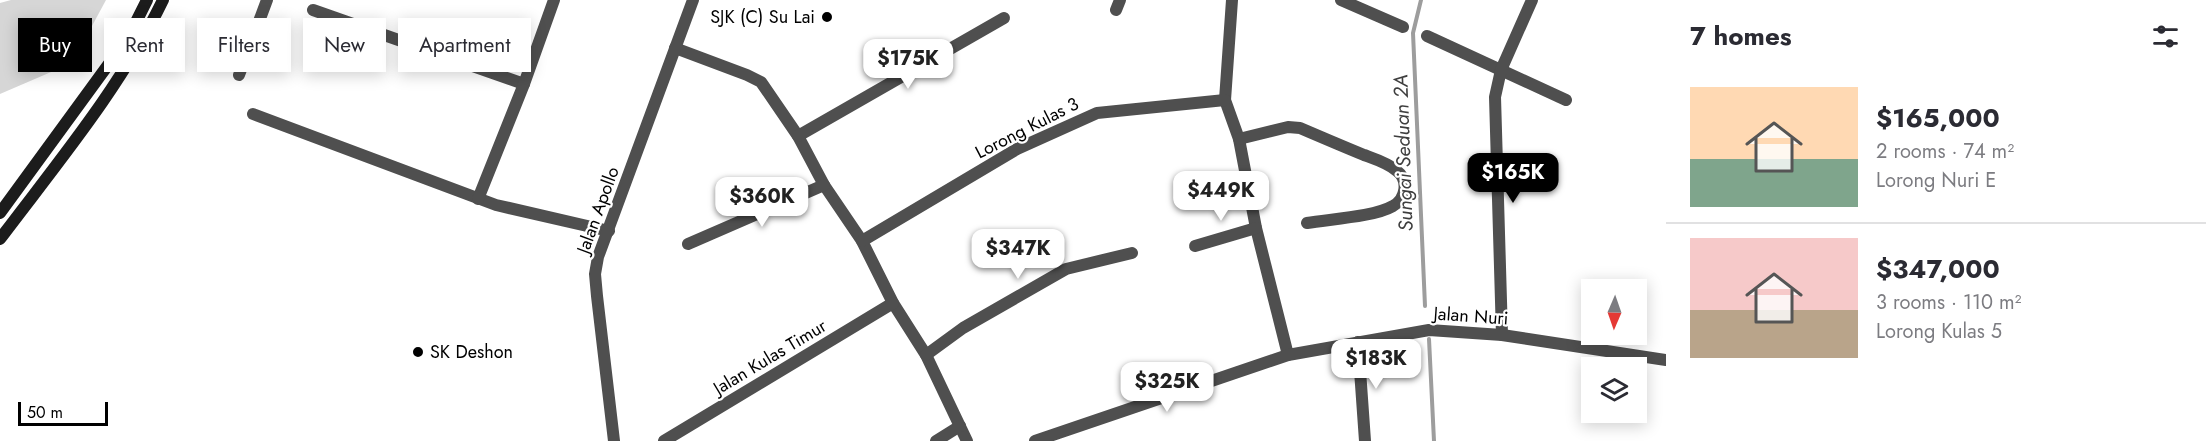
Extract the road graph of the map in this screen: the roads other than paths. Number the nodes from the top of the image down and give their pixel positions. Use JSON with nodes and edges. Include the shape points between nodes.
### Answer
{"nodes":[{"id":1,"x":147,"y":0,"type":"edge"},
{"id":2,"x":163,"y":0,"type":"edge"},
{"id":3,"x":267,"y":0,"type":"edge"},
{"id":4,"x":554,"y":0,"type":"edge"},
{"id":5,"x":693,"y":0,"type":"edge"},
{"id":6,"x":1232,"y":0,"type":"edge"},
{"id":7,"x":1341,"y":0,"type":"edge"},
{"id":8,"x":1532,"y":0,"type":"edge"},
{"id":9,"x":313,"y":10,"type":"dead end"},
{"id":10,"x":1004,"y":18,"type":"dead end"},
{"id":11,"x":1403,"y":27,"type":"dead end"},
{"id":12,"x":1427,"y":36,"type":"dead end"},
{"id":13,"x":675,"y":48,"type":"junction"},
{"id":14,"x":1501,"y":70,"type":"junction"},
{"id":15,"x":239,"y":75,"type":"dead end"},
{"id":16,"x":524,"y":84,"type":"junction"},
{"id":17,"x":1226,"y":100,"type":"junction"},
{"id":18,"x":1566,"y":100,"type":"dead end"},
{"id":19,"x":253,"y":114,"type":"dead end"},
{"id":20,"x":798,"y":136,"type":"junction"},
{"id":21,"x":1239,"y":140,"type":"junction"},
{"id":22,"x":824,"y":185,"type":"junction"},
{"id":23,"x":478,"y":199,"type":"junction"},
{"id":24,"x":0,"y":213,"type":"edge"},
{"id":25,"x":1307,"y":223,"type":"dead end"},
{"id":26,"x":1256,"y":228,"type":"junction"},
{"id":27,"x":609,"y":231,"type":"junction"},
{"id":28,"x":0,"y":239,"type":"edge"},
{"id":29,"x":862,"y":242,"type":"junction"},
{"id":30,"x":688,"y":244,"type":"dead end"},
{"id":31,"x":1195,"y":246,"type":"dead end"},
{"id":32,"x":1132,"y":253,"type":"dead end"},
{"id":33,"x":893,"y":303,"type":"junction"},
{"id":34,"x":1502,"y":335,"type":"junction"},
{"id":35,"x":1358,"y":342,"type":"junction"},
{"id":36,"x":926,"y":354,"type":"junction"},
{"id":37,"x":1288,"y":355,"type":"junction"},
{"id":38,"x":1666,"y":360,"type":"edge"},
{"id":39,"x":960,"y":426,"type":"junction"},
{"id":40,"x":614,"y":441,"type":"edge"},
{"id":41,"x":664,"y":441,"type":"edge"},
{"id":42,"x":936,"y":441,"type":"edge"},
{"id":43,"x":967,"y":441,"type":"edge"},
{"id":44,"x":1035,"y":441,"type":"edge"},
{"id":45,"x":1365,"y":441,"type":"edge"}],
"edges":[{"from":1,"to":24,"type":"street","via":[[119,50]]},
{"from":2,"to":28,"type":"street","via":[[137,53]]},
{"from":3,"to":15,"type":"street"},
{"from":4,"to":16,"type":"street"},
{"from":5,"to":13,"type":"street","name":"Jalan Apollo"},
{"from":6,"to":17,"type":"street"},
{"from":7,"to":11,"type":"street"},
{"from":8,"to":14,"type":"street"},
{"from":9,"to":16,"type":"street"},
{"from":10,"to":20,"type":"street"},
{"from":12,"to":14,"type":"street"},
{"from":13,"to":20,"type":"street","via":[[761,82]]},
{"from":13,"to":27,"type":"street","name":"Jalan Apollo"},
{"from":14,"to":18,"type":"street"},
{"from":14,"to":34,"type":"street","via":[[1495,97]]},
{"from":16,"to":23,"type":"street"},
{"from":17,"to":21,"type":"street"},
{"from":17,"to":29,"type":"street","name":"Lorong Kulas 3","via":[[1097,112],[1017,148]]},
{"from":19,"to":23,"type":"street"},
{"from":20,"to":22,"type":"street"},
{"from":21,"to":25,"type":"street","via":[[1288,127],[1299,128],[1383,163],[1399,172],[1404,181],[1402,199],[1383,211]]},
{"from":21,"to":26,"type":"street"},
{"from":22,"to":29,"type":"street"},
{"from":22,"to":30,"type":"street"},
{"from":23,"to":27,"type":"street"},
{"from":26,"to":31,"type":"street"},
{"from":26,"to":37,"type":"street"},
{"from":27,"to":40,"type":"street","name":"Jalan Apollo","via":[[595,274]]},
{"from":29,"to":33,"type":"street"},
{"from":32,"to":36,"type":"street","via":[[1066,269],[963,328]]},
{"from":33,"to":36,"type":"street"},
{"from":33,"to":41,"type":"street","name":"Jalan Kulas Timur"},
{"from":34,"to":35,"type":"street","name":"Jalan Nuri","via":[[1430,330]]},
{"from":34,"to":38,"type":"street","name":"Jalan Nuri"},
{"from":35,"to":37,"type":"street","name":"Jalan Nuri"},
{"from":35,"to":45,"type":"street"},
{"from":36,"to":39,"type":"street"},
{"from":37,"to":44,"type":"street","name":"Jalan Nuri"},
{"from":39,"to":42,"type":"street"},
{"from":39,"to":43,"type":"street"}]}
